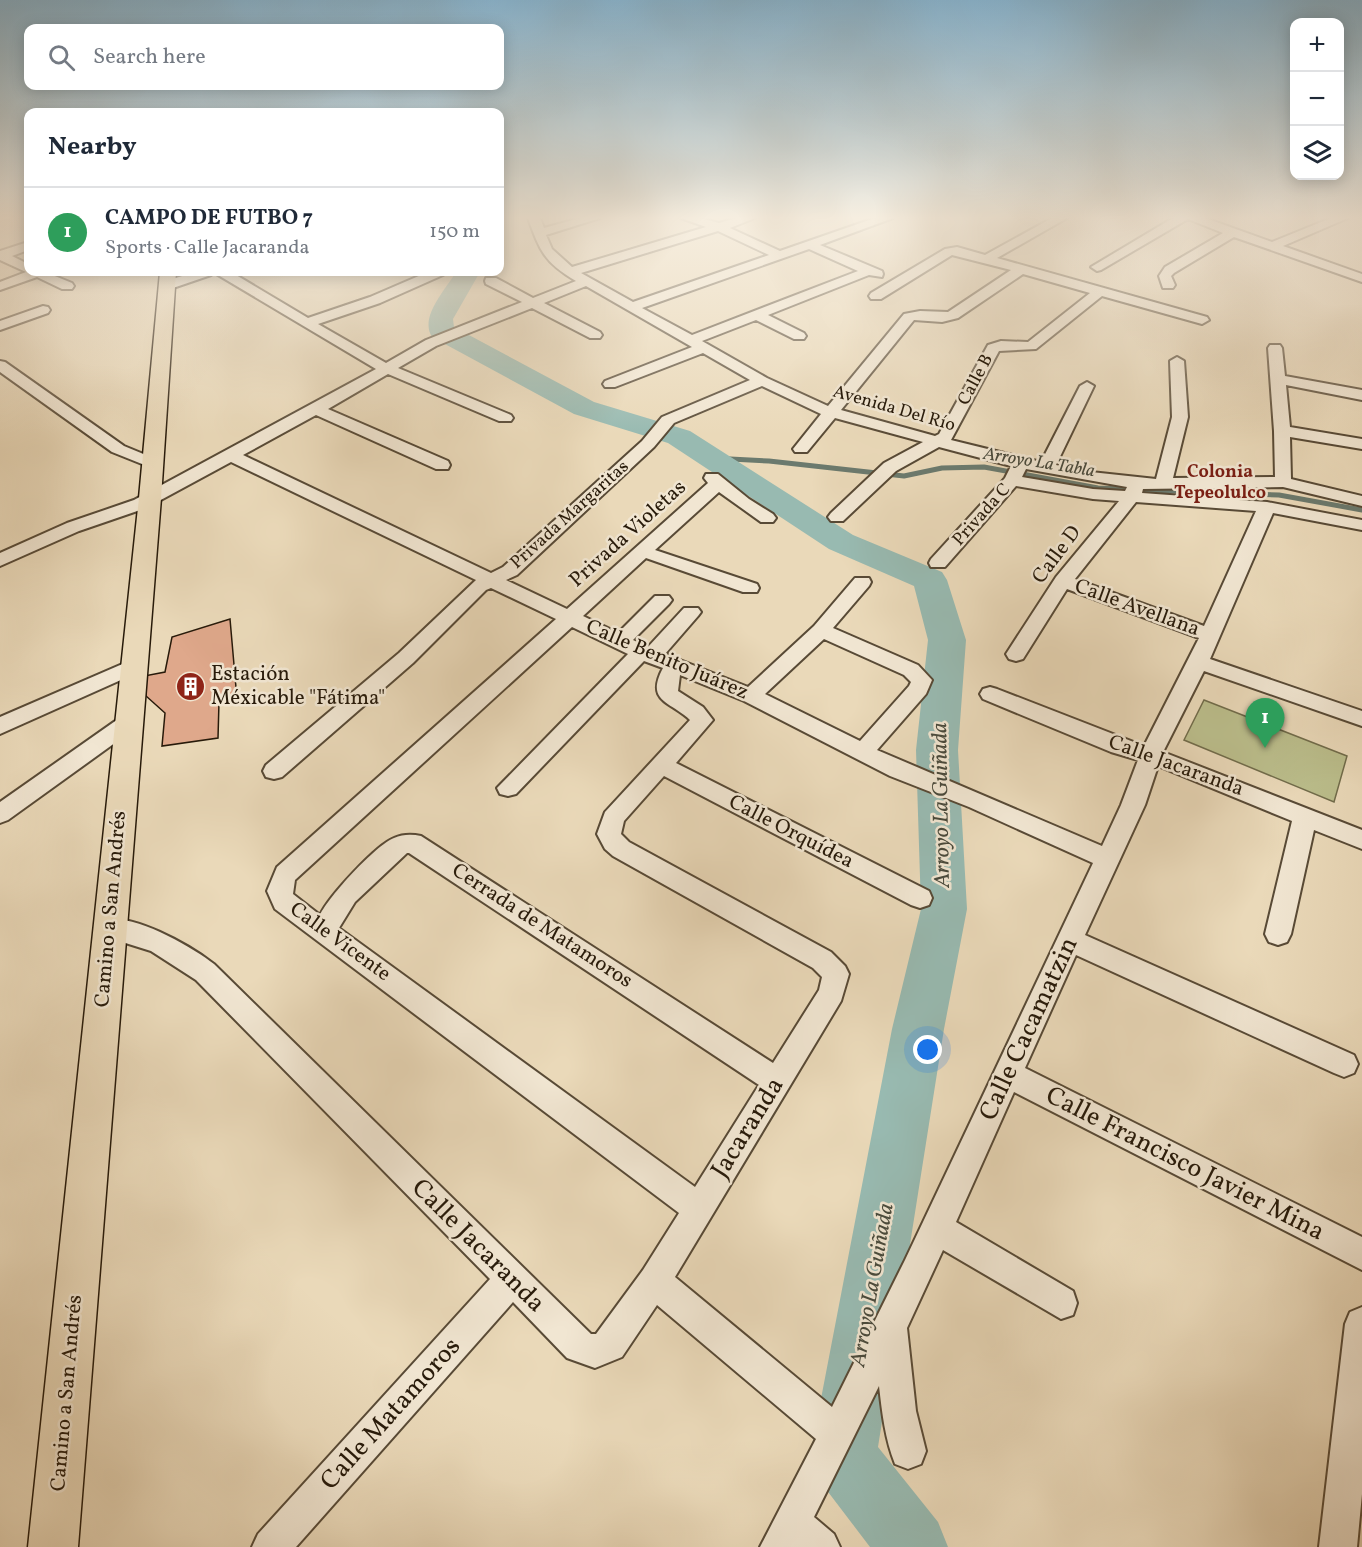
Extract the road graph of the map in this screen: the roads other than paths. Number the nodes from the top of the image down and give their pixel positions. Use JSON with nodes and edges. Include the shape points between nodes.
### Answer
{"nodes":[{"id":1,"x":167,"y":290,"type":"edge"},
{"id":2,"x":253,"y":290,"type":"edge"},
{"id":3,"x":397,"y":290,"type":"edge"},
{"id":4,"x":507,"y":290,"type":"edge"},
{"id":5,"x":564,"y":290,"type":"edge"},
{"id":6,"x":600,"y":290,"type":"edge"},
{"id":7,"x":679,"y":290,"type":"edge"},
{"id":8,"x":820,"y":290,"type":"edge"},
{"id":9,"x":885,"y":290,"type":"edge"},
{"id":10,"x":989,"y":290,"type":"edge"},
{"id":11,"x":1100,"y":291,"type":"joint"},
{"id":12,"x":876,"y":296,"type":"dead end"},
{"id":13,"x":530,"y":303,"type":"junction"},
{"id":14,"x":631,"y":307,"type":"junction"},
{"id":15,"x":43,"y":310,"type":"dead end"},
{"id":16,"x":757,"y":315,"type":"junction"},
{"id":17,"x":1202,"y":320,"type":"dead end"},
{"id":18,"x":308,"y":323,"type":"junction"},
{"id":19,"x":0,"y":326,"type":"edge"},
{"id":20,"x":595,"y":335,"type":"dead end"},
{"id":21,"x":799,"y":336,"type":"dead end"},
{"id":22,"x":696,"y":345,"type":"junction"},
{"id":23,"x":1275,"y":348,"type":"dead end"},
{"id":24,"x":1177,"y":361,"type":"dead end"},
{"id":25,"x":0,"y":365,"type":"edge"},
{"id":26,"x":384,"y":369,"type":"junction"},
{"id":27,"x":1277,"y":379,"type":"junction"},
{"id":28,"x":762,"y":381,"type":"junction"},
{"id":29,"x":609,"y":384,"type":"dead end"},
{"id":30,"x":1088,"y":386,"type":"dead end"},
{"id":31,"x":1362,"y":395,"type":"edge"},
{"id":32,"x":315,"y":409,"type":"junction"},
{"id":33,"x":833,"y":413,"type":"junction"},
{"id":34,"x":505,"y":418,"type":"dead end"},
{"id":35,"x":1282,"y":431,"type":"junction"},
{"id":36,"x":938,"y":442,"type":"junction"},
{"id":37,"x":1362,"y":444,"type":"edge"},
{"id":38,"x":801,"y":449,"type":"dead end"},
{"id":39,"x":230,"y":455,"type":"junction"},
{"id":40,"x":152,"y":463,"type":"junction"},
{"id":41,"x":442,"y":465,"type":"dead end"},
{"id":42,"x":1046,"y":469,"type":"junction"},
{"id":43,"x":1016,"y":473,"type":"junction"},
{"id":44,"x":1283,"y":482,"type":"junction"},
{"id":45,"x":1163,"y":484,"type":"junction"},
{"id":46,"x":1134,"y":490,"type":"junction"},
{"id":47,"x":150,"y":498,"type":"junction"},
{"id":48,"x":1362,"y":501,"type":"edge"},
{"id":49,"x":1267,"y":507,"type":"junction"},
{"id":50,"x":837,"y":517,"type":"dead end"},
{"id":51,"x":766,"y":518,"type":"dead end"},
{"id":52,"x":1362,"y":525,"type":"edge"},
{"id":53,"x":642,"y":551,"type":"junction"},
{"id":54,"x":0,"y":560,"type":"edge"},
{"id":55,"x":938,"y":564,"type":"dead end"},
{"id":56,"x":489,"y":581,"type":"junction"},
{"id":57,"x":1063,"y":581,"type":"junction"},
{"id":58,"x":862,"y":582,"type":"dead end"},
{"id":59,"x":750,"y":588,"type":"dead end"},
{"id":60,"x":662,"y":600,"type":"dead end"},
{"id":61,"x":692,"y":612,"type":"dead end"},
{"id":62,"x":569,"y":618,"type":"junction"},
{"id":63,"x":821,"y":630,"type":"junction"},
{"id":64,"x":1211,"y":635,"type":"junction"},
{"id":65,"x":620,"y":642,"type":"junction"},
{"id":66,"x":646,"y":654,"type":"junction"},
{"id":67,"x":1016,"y":654,"type":"dead end"},
{"id":68,"x":1198,"y":662,"type":"junction"},
{"id":69,"x":675,"y":664,"type":"junction"},
{"id":70,"x":134,"y":666,"type":"junction"},
{"id":71,"x":990,"y":694,"type":"dead end"},
{"id":72,"x":751,"y":696,"type":"junction"},
{"id":73,"x":1361,"y":715,"type":"edge"},
{"id":74,"x":129,"y":722,"type":"junction"},
{"id":75,"x":0,"y":726,"type":"edge"},
{"id":76,"x":863,"y":752,"type":"junction"},
{"id":77,"x":1150,"y":756,"type":"junction"},
{"id":78,"x":663,"y":766,"type":"junction"},
{"id":79,"x":274,"y":771,"type":"dead end"},
{"id":80,"x":508,"y":788,"type":"dead end"},
{"id":81,"x":0,"y":814,"type":"edge"},
{"id":82,"x":1305,"y":816,"type":"junction"},
{"id":83,"x":1362,"y":840,"type":"edge"},
{"id":84,"x":1107,"y":859,"type":"junction"},
{"id":85,"x":920,"y":898,"type":"dead end"},
{"id":86,"x":109,"y":928,"type":"junction"},
{"id":87,"x":325,"y":931,"type":"junction"},
{"id":88,"x":1278,"y":934,"type":"dead end"},
{"id":89,"x":1070,"y":940,"type":"junction"},
{"id":90,"x":1344,"y":1065,"type":"dead end"},
{"id":91,"x":1008,"y":1074,"type":"junction"},
{"id":92,"x":777,"y":1081,"type":"junction"},
{"id":93,"x":698,"y":1208,"type":"junction"},
{"id":94,"x":937,"y":1228,"type":"junction"},
{"id":95,"x":1362,"y":1254,"type":"edge"},
{"id":96,"x":512,"y":1281,"type":"junction"},
{"id":97,"x":654,"y":1281,"type":"junction"},
{"id":98,"x":1061,"y":1303,"type":"dead end"},
{"id":99,"x":1362,"y":1324,"type":"edge"},
{"id":100,"x":886,"y":1334,"type":"junction"},
{"id":101,"x":841,"y":1428,"type":"junction"},
{"id":102,"x":1356,"y":1433,"type":"edge"},
{"id":103,"x":909,"y":1451,"type":"dead end"},
{"id":104,"x":785,"y":1535,"type":"edge"},
{"id":105,"x":53,"y":1547,"type":"edge"},
{"id":106,"x":271,"y":1547,"type":"edge"},
{"id":107,"x":821,"y":1547,"type":"edge"},
{"id":108,"x":1338,"y":1547,"type":"edge"}],
"edges":[{"from":1,"to":40,"type":"main road","name":"Camino a San Andrés"},
{"from":2,"to":18,"type":"street"},
{"from":3,"to":18,"type":"street"},
{"from":4,"to":13,"type":"street"},
{"from":5,"to":13,"type":"street"},
{"from":6,"to":14,"type":"street","name":"Avenida Del Río"},
{"from":7,"to":14,"type":"street"},
{"from":8,"to":16,"type":"street"},
{"from":9,"to":12,"type":"street"},
{"from":10,"to":33,"type":"street","via":[[948,317],[909,317]]},
{"from":11,"to":17,"type":"street"},
{"from":11,"to":36,"type":"street","name":"Calle B","via":[[1031,346],[993,348],[945,437]]},
{"from":13,"to":20,"type":"street"},
{"from":13,"to":26,"type":"street","via":[[439,339]]},
{"from":14,"to":22,"type":"street","name":"Avenida Del Río"},
{"from":15,"to":19,"type":"street"},
{"from":16,"to":21,"type":"street"},
{"from":16,"to":22,"type":"street"},
{"from":18,"to":26,"type":"street"},
{"from":22,"to":28,"type":"street","name":"Avenida Del Río"},
{"from":22,"to":29,"type":"street"},
{"from":23,"to":27,"type":"street"},
{"from":24,"to":45,"type":"street","via":[[1180,417]]},
{"from":25,"to":40,"type":"street","via":[[118,449]]},
{"from":26,"to":32,"type":"street"},
{"from":26,"to":34,"type":"street"},
{"from":27,"to":31,"type":"street"},
{"from":27,"to":35,"type":"street"},
{"from":28,"to":33,"type":"street","name":"Avenida Del Río"},
{"from":28,"to":56,"type":"street","name":"Privada Margaritas","via":[[668,420],[650,442],[510,571]]},
{"from":30,"to":42,"type":"street"},
{"from":32,"to":39,"type":"street"},
{"from":32,"to":41,"type":"street"},
{"from":33,"to":36,"type":"street","name":"Avenida Del Río"},
{"from":33,"to":38,"type":"street"},
{"from":35,"to":37,"type":"street"},
{"from":35,"to":44,"type":"street"},
{"from":36,"to":43,"type":"street","name":"Avenida Del Río"},
{"from":36,"to":50,"type":"street","name":"Calle B","via":[[890,467]]},
{"from":39,"to":47,"type":"street"},
{"from":39,"to":56,"type":"street","name":"Calle Benito Juárez"},
{"from":40,"to":47,"type":"main road","name":"Camino a San Andrés"},
{"from":42,"to":43,"type":"street","name":"Avenida Del Río"},
{"from":42,"to":46,"type":"street","name":"Avenida Del Río"},
{"from":43,"to":46,"type":"street","via":[[1065,491]]},
{"from":43,"to":55,"type":"street","name":"Privada C"},
{"from":44,"to":45,"type":"street","name":"Avenida Del Río"},
{"from":44,"to":48,"type":"street","name":"Avenida Del Río"},
{"from":45,"to":46,"type":"street","name":"Avenida Del Río"},
{"from":46,"to":49,"type":"street"},
{"from":46,"to":57,"type":"street","name":"Calle D"},
{"from":47,"to":54,"type":"street"},
{"from":47,"to":70,"type":"main road","name":"Camino a San Andrés"},
{"from":49,"to":52,"type":"street"},
{"from":49,"to":64,"type":"street","name":"Calle Cacamatzin"},
{"from":51,"to":53,"type":"street","name":"Privada Violetas","via":[[714,481]]},
{"from":53,"to":59,"type":"street"},
{"from":53,"to":62,"type":"street","name":"Privada Violetas"},
{"from":56,"to":62,"type":"street","name":"Calle Benito Juárez"},
{"from":56,"to":79,"type":"street","name":"Privada Margaritas"},
{"from":57,"to":64,"type":"street","name":"Calle Avellana"},
{"from":57,"to":67,"type":"street","name":"Calle D"},
{"from":58,"to":63,"type":"street"},
{"from":60,"to":65,"type":"street"},
{"from":61,"to":66,"type":"street"},
{"from":62,"to":65,"type":"street","name":"Calle Benito Juárez"},
{"from":62,"to":87,"type":"street","name":"Calle Vicente","via":[[286,874],[280,897]]},
{"from":63,"to":72,"type":"street"},
{"from":63,"to":76,"type":"street","via":[[911,670],[922,680],[919,689]]},
{"from":64,"to":68,"type":"street","name":"Calle Cacamatzin"},
{"from":65,"to":66,"type":"street","name":"Calle Benito Juárez"},
{"from":66,"to":69,"type":"street","name":"Calle Benito Juárez"},
{"from":66,"to":80,"type":"street"},
{"from":68,"to":73,"type":"street","name":"Calle Avellana"},
{"from":68,"to":77,"type":"street","name":"Calle Cacamatzin"},
{"from":69,"to":72,"type":"street","name":"Calle Benito Juárez"},
{"from":69,"to":78,"type":"street","via":[[667,693],[702,720]]},
{"from":70,"to":74,"type":"main road","name":"Camino a San Andrés"},
{"from":70,"to":75,"type":"street"},
{"from":71,"to":77,"type":"street","name":"Calle Jacaranda"},
{"from":72,"to":76,"type":"street","name":"Calle Benito Juárez"},
{"from":74,"to":81,"type":"street"},
{"from":74,"to":86,"type":"main road","name":"Camino a San Andrés"},
{"from":76,"to":84,"type":"street","name":"Calle Benito Juárez"},
{"from":77,"to":82,"type":"street","name":"Calle Jacaranda"},
{"from":77,"to":84,"type":"street","name":"Calle Cacamatzin"},
{"from":78,"to":85,"type":"street","name":"Calle Orquídea"},
{"from":78,"to":92,"type":"street","name":"Jacaranda","via":[[614,818],[609,834],[613,842],[822,960],[836,974],[832,993]]},
{"from":82,"to":83,"type":"street","name":"Calle Jacaranda"},
{"from":82,"to":88,"type":"street"},
{"from":84,"to":89,"type":"street","name":"Calle Cacamatzin"},
{"from":86,"to":96,"type":"street","name":"Calle Jacaranda","via":[[151,938],[181,953],[205,972]]},
{"from":86,"to":105,"type":"main road","name":"Camino a San Andrés"},
{"from":87,"to":92,"type":"street","name":"Cerrada de Matamoros","via":[[346,894],[400,845],[413,843]]},
{"from":87,"to":93,"type":"street","name":"Calle Vicente"},
{"from":89,"to":90,"type":"street"},
{"from":89,"to":91,"type":"street","name":"Calle Cacamatzin"},
{"from":91,"to":94,"type":"street","name":"Calle Cacamatzin"},
{"from":91,"to":95,"type":"street","name":"Calle Francisco Javier Mina"},
{"from":92,"to":93,"type":"street","name":"Jacaranda"},
{"from":93,"to":97,"type":"street","name":"Jacaranda"},
{"from":94,"to":98,"type":"street"},
{"from":94,"to":100,"type":"street","name":"Calle Cacamatzin"},
{"from":96,"to":97,"type":"street","name":"Calle Jacaranda","via":[[579,1346],[595,1353],[610,1345]]},
{"from":96,"to":106,"type":"street","name":"Calle Matamoros"},
{"from":97,"to":101,"type":"street"},
{"from":99,"to":102,"type":"street"},
{"from":100,"to":101,"type":"street","name":"Calle Cacamatzin"},
{"from":100,"to":103,"type":"street"},
{"from":101,"to":104,"type":"street","name":"Calle Cacamatzin"},
{"from":102,"to":108,"type":"street"},
{"from":104,"to":107,"type":"street"}]}
